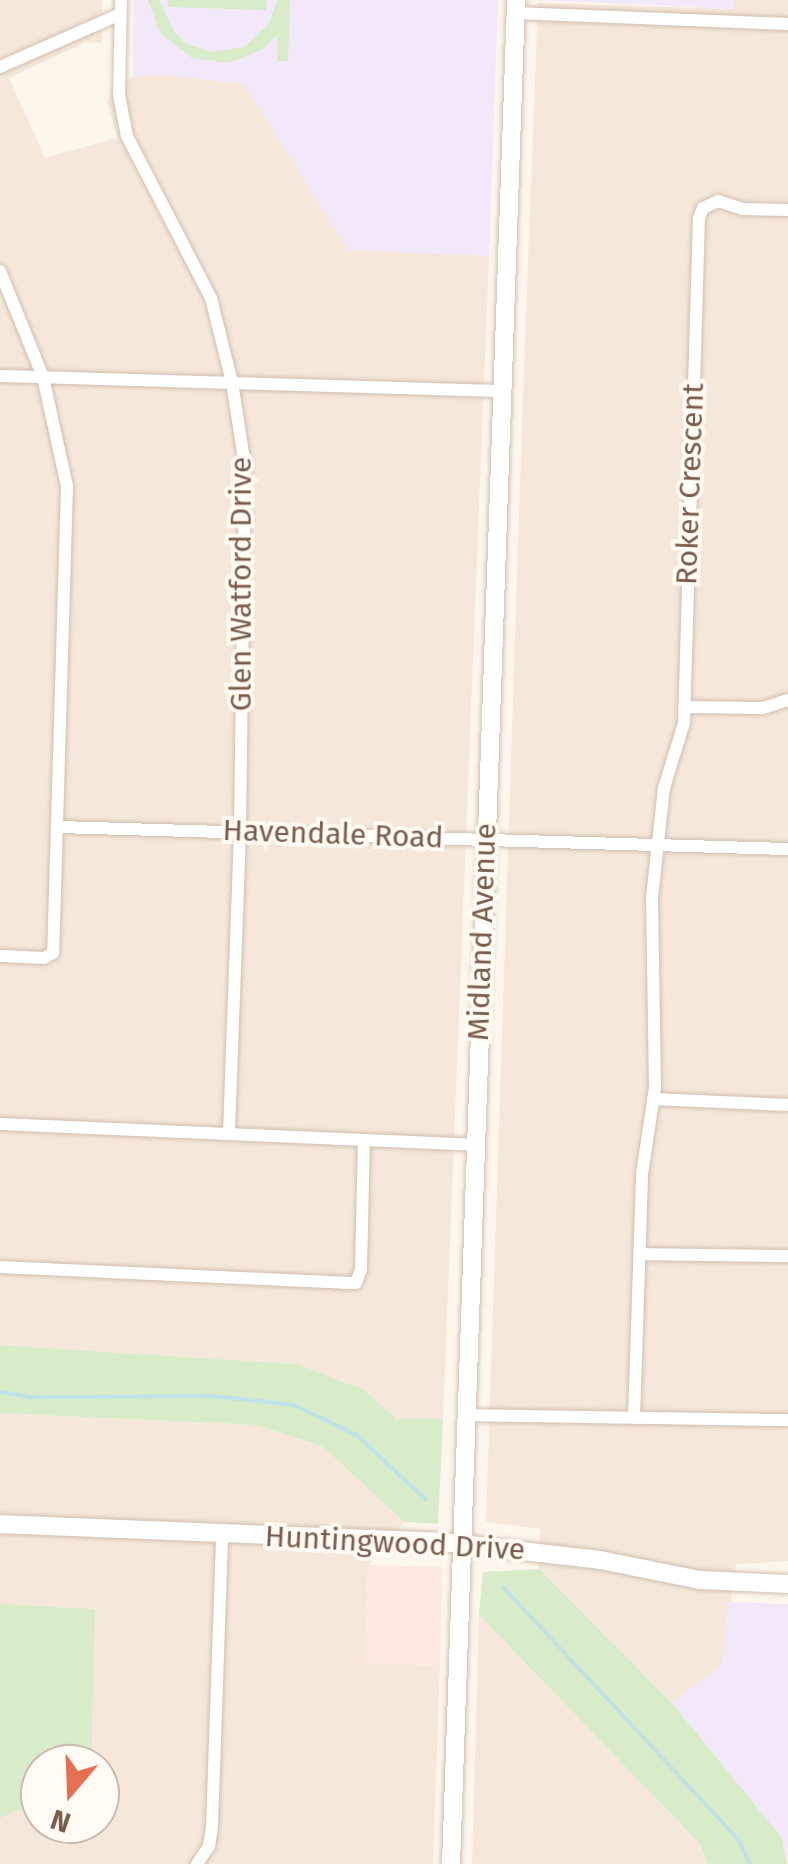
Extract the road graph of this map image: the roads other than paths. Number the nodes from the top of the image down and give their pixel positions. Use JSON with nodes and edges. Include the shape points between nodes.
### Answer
{"nodes":[{"id":1,"x":120,"y":7,"type":"edge"},
{"id":2,"x":516,"y":7,"type":"edge"},
{"id":3,"x":788,"y":24,"type":"edge"},
{"id":4,"x":0,"y":66,"type":"edge"},
{"id":5,"x":788,"y":210,"type":"edge"},
{"id":6,"x":0,"y":272,"type":"edge"},
{"id":7,"x":0,"y":376,"type":"edge"},
{"id":8,"x":43,"y":377,"type":"junction"},
{"id":9,"x":232,"y":382,"type":"junction"},
{"id":10,"x":500,"y":391,"type":"junction"},
{"id":11,"x":788,"y":700,"type":"edge"},
{"id":12,"x":684,"y":706,"type":"junction"},
{"id":13,"x":58,"y":826,"type":"junction"},
{"id":14,"x":240,"y":832,"type":"junction"},
{"id":15,"x":486,"y":838,"type":"junction"},
{"id":16,"x":657,"y":844,"type":"junction"},
{"id":17,"x":788,"y":849,"type":"edge"},
{"id":18,"x":0,"y":956,"type":"edge"},
{"id":19,"x":654,"y":1100,"type":"junction"},
{"id":20,"x":788,"y":1105,"type":"edge"},
{"id":21,"x":0,"y":1124,"type":"edge"},
{"id":22,"x":228,"y":1133,"type":"junction"},
{"id":23,"x":364,"y":1140,"type":"junction"},
{"id":24,"x":474,"y":1144,"type":"junction"},
{"id":25,"x":640,"y":1254,"type":"junction"},
{"id":26,"x":788,"y":1256,"type":"edge"},
{"id":27,"x":0,"y":1267,"type":"edge"},
{"id":28,"x":464,"y":1415,"type":"junction"},
{"id":29,"x":634,"y":1418,"type":"junction"},
{"id":30,"x":788,"y":1420,"type":"edge"},
{"id":31,"x":0,"y":1524,"type":"edge"},
{"id":32,"x":222,"y":1533,"type":"junction"},
{"id":33,"x":461,"y":1544,"type":"junction"},
{"id":34,"x":788,"y":1584,"type":"edge"},
{"id":35,"x":198,"y":1864,"type":"edge"},
{"id":36,"x":451,"y":1864,"type":"edge"}],
"edges":[{"from":1,"to":4,"type":"street"},
{"from":1,"to":9,"type":"street","name":"Glen Watford Drive","via":[[119,95],[127,136],[211,298]]},
{"from":2,"to":3,"type":"street"},
{"from":2,"to":10,"type":"main road","name":"Midland Avenue"},
{"from":5,"to":12,"type":"street","name":"Roker Crescent","via":[[718,201],[699,218]]},
{"from":6,"to":8,"type":"street"},
{"from":7,"to":8,"type":"street"},
{"from":8,"to":9,"type":"street"},
{"from":8,"to":13,"type":"street","via":[[67,486]]},
{"from":9,"to":10,"type":"street"},
{"from":9,"to":14,"type":"street","name":"Glen Watford Drive","via":[[246,466]]},
{"from":10,"to":15,"type":"main road","name":"Midland Avenue"},
{"from":11,"to":12,"type":"street","via":[[763,708]]},
{"from":12,"to":16,"type":"street","name":"Roker Crescent"},
{"from":13,"to":14,"type":"street","name":"Havendale Road"},
{"from":13,"to":18,"type":"street","via":[[53,953]]},
{"from":14,"to":15,"type":"street","name":"Havendale Road"},
{"from":14,"to":22,"type":"street","name":"Glen Watford Drive"},
{"from":15,"to":16,"type":"street","name":"Havendale Road"},
{"from":15,"to":24,"type":"main road","name":"Midland Avenue"},
{"from":16,"to":17,"type":"street","name":"Havendale Road"},
{"from":16,"to":19,"type":"street","name":"Roker Crescent","via":[[651,928]]},
{"from":19,"to":20,"type":"street"},
{"from":19,"to":25,"type":"street","name":"Roker Crescent","via":[[642,1174]]},
{"from":21,"to":22,"type":"street"},
{"from":22,"to":23,"type":"street"},
{"from":23,"to":24,"type":"street"},
{"from":23,"to":27,"type":"street","via":[[356,1283]]},
{"from":24,"to":28,"type":"main road","name":"Midland Avenue"},
{"from":25,"to":26,"type":"street"},
{"from":25,"to":29,"type":"street","name":"Roker Crescent"},
{"from":28,"to":29,"type":"street"},
{"from":28,"to":33,"type":"main road","name":"Midland Avenue"},
{"from":29,"to":30,"type":"street"},
{"from":31,"to":32,"type":"main road","name":"Huntingwood Drive"},
{"from":32,"to":33,"type":"main road","name":"Huntingwood Drive"},
{"from":32,"to":35,"type":"street","via":[[212,1826]]},
{"from":33,"to":34,"type":"main road","name":"Huntingwood Drive","via":[[700,1580]]},
{"from":33,"to":36,"type":"main road","name":"Midland Avenue"}]}
